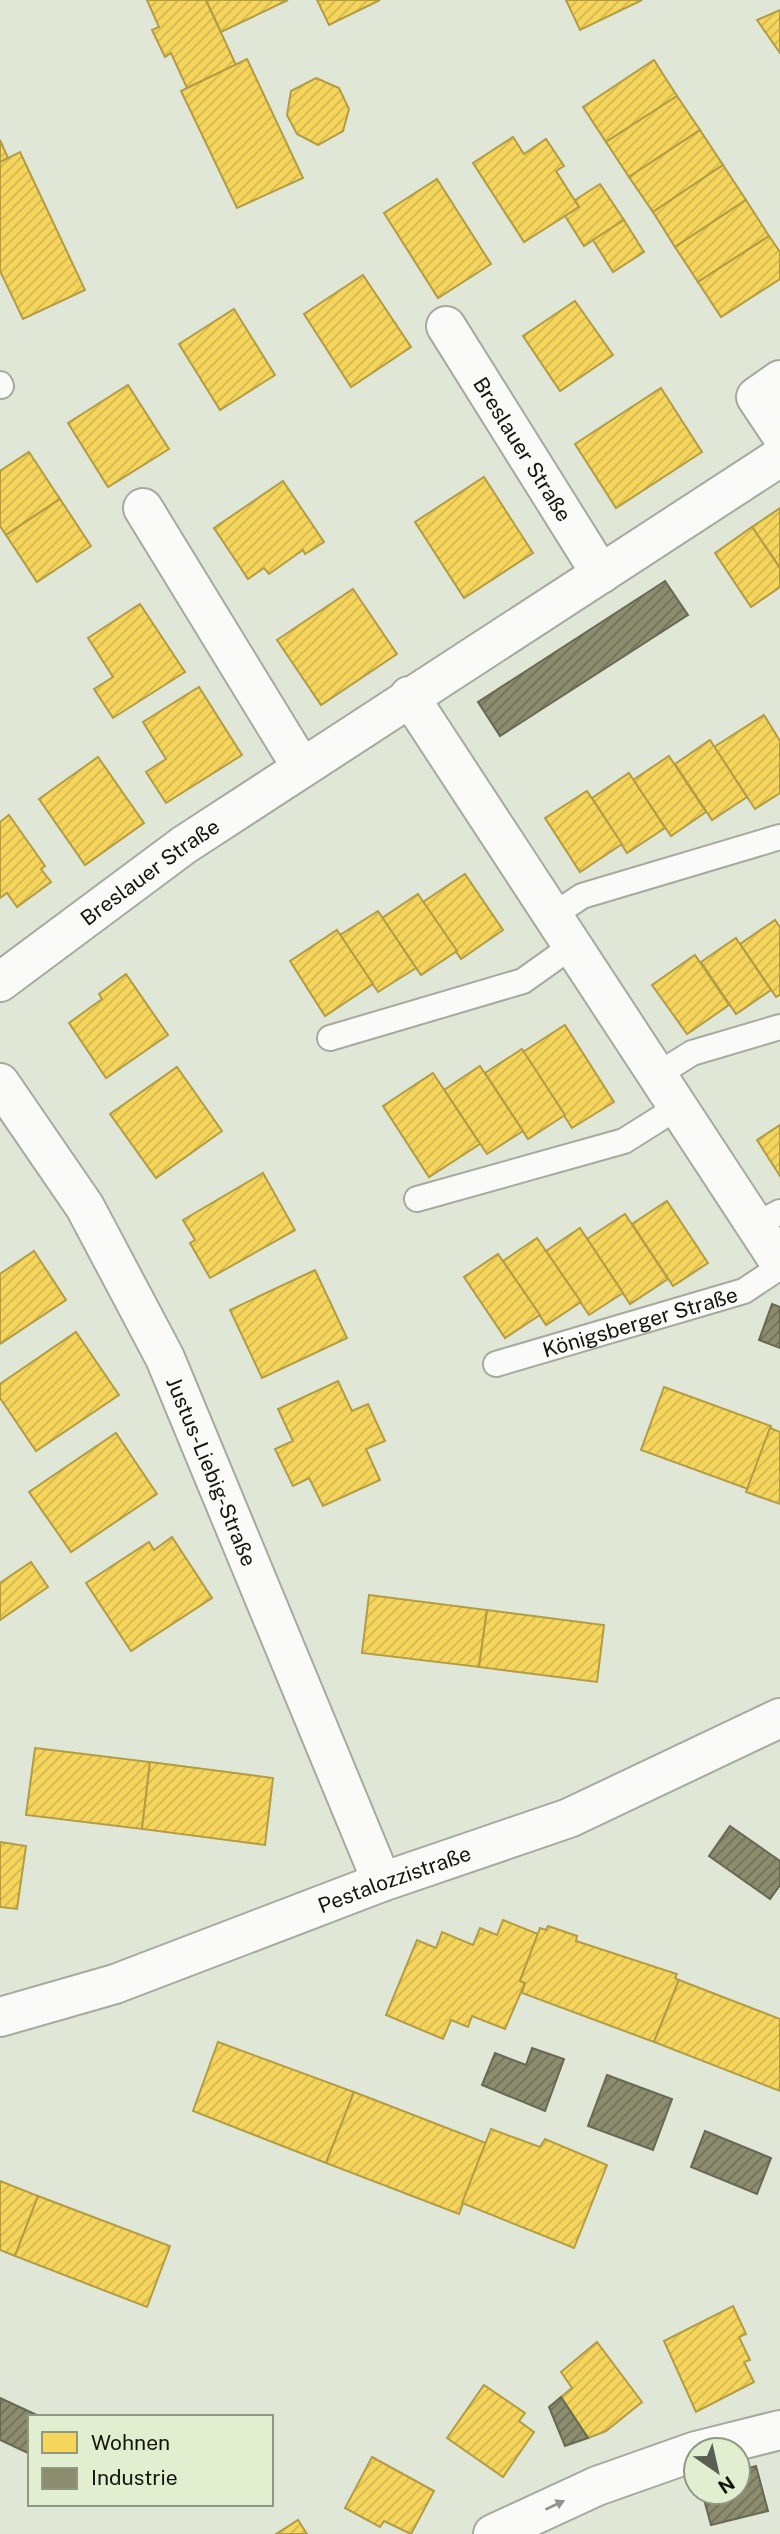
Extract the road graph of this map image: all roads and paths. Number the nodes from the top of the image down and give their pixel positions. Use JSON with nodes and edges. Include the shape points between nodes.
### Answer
{"nodes":[{"id":1,"x":446,"y":326,"type":"dead end"},
{"id":2,"x":780,"y":380,"type":"edge"},
{"id":3,"x":780,"y":433,"type":"edge"},
{"id":4,"x":780,"y":457,"type":"edge"},
{"id":5,"x":142,"y":508,"type":"dead end"},
{"id":6,"x":601,"y":574,"type":"junction"},
{"id":7,"x":409,"y":696,"type":"junction"},
{"id":8,"x":302,"y":768,"type":"junction"},
{"id":9,"x":780,"y":837,"type":"edge"},
{"id":10,"x":562,"y":931,"type":"junction"},
{"id":11,"x":0,"y":982,"type":"edge"},
{"id":12,"x":780,"y":1027,"type":"edge"},
{"id":13,"x":330,"y":1038,"type":"dead end"},
{"id":14,"x":657,"y":1075,"type":"junction"},
{"id":15,"x":0,"y":1083,"type":"edge"},
{"id":16,"x":678,"y":1108,"type":"junction"},
{"id":17,"x":417,"y":1199,"type":"dead end"},
{"id":18,"x":767,"y":1218,"type":"edge"},
{"id":19,"x":780,"y":1265,"type":"edge"},
{"id":20,"x":496,"y":1364,"type":"dead end"},
{"id":21,"x":780,"y":1718,"type":"edge"},
{"id":22,"x":382,"y":1882,"type":"junction"},
{"id":23,"x":0,"y":2017,"type":"edge"},
{"id":24,"x":780,"y":2430,"type":"edge"},
{"id":25,"x":752,"y":2437,"type":"edge"},
{"id":26,"x":682,"y":2456,"type":"edge"},
{"id":27,"x":493,"y":2534,"type":"edge"}],
"edges":[{"from":1,"to":6,"type":"street","name":"Breslauer Straße"},
{"from":2,"to":3,"type":"street","via":[[756,397]]},
{"from":4,"to":6,"type":"street","name":"Breslauer Straße"},
{"from":5,"to":8,"type":"street"},
{"from":6,"to":7,"type":"street","name":"Breslauer Straße"},
{"from":7,"to":8,"type":"street","name":"Breslauer Straße"},
{"from":7,"to":10,"type":"street","name":"Königsberger Straße"},
{"from":8,"to":11,"type":"street","name":"Breslauer Straße","via":[[184,845]]},
{"from":9,"to":10,"type":"lane","via":[[582,896]]},
{"from":10,"to":13,"type":"lane","via":[[523,981]]},
{"from":10,"to":14,"type":"street","name":"Königsberger Straße"},
{"from":12,"to":14,"type":"lane","via":[[692,1053]]},
{"from":14,"to":16,"type":"street","name":"Königsberger Straße"},
{"from":15,"to":22,"type":"street","name":"Justus-Liebig-Straße","via":[[85,1207],[165,1358]]},
{"from":16,"to":17,"type":"lane","via":[[624,1141]]},
{"from":16,"to":18,"type":"street","name":"Königsberger Straße"},
{"from":18,"to":19,"type":"street","name":"Königsberger Straße"},
{"from":19,"to":20,"type":"lane","name":"Königsberger Straße","via":[[744,1291]]},
{"from":21,"to":22,"type":"street","name":"Pestalozzistraße","via":[[569,1818]]},
{"from":22,"to":23,"type":"street","name":"Pestalozzistraße","via":[[115,1984]]},
{"from":24,"to":25,"type":"street"},
{"from":27,"to":26,"type":"street","one_way":true,"via":[[597,2486]]}]}
